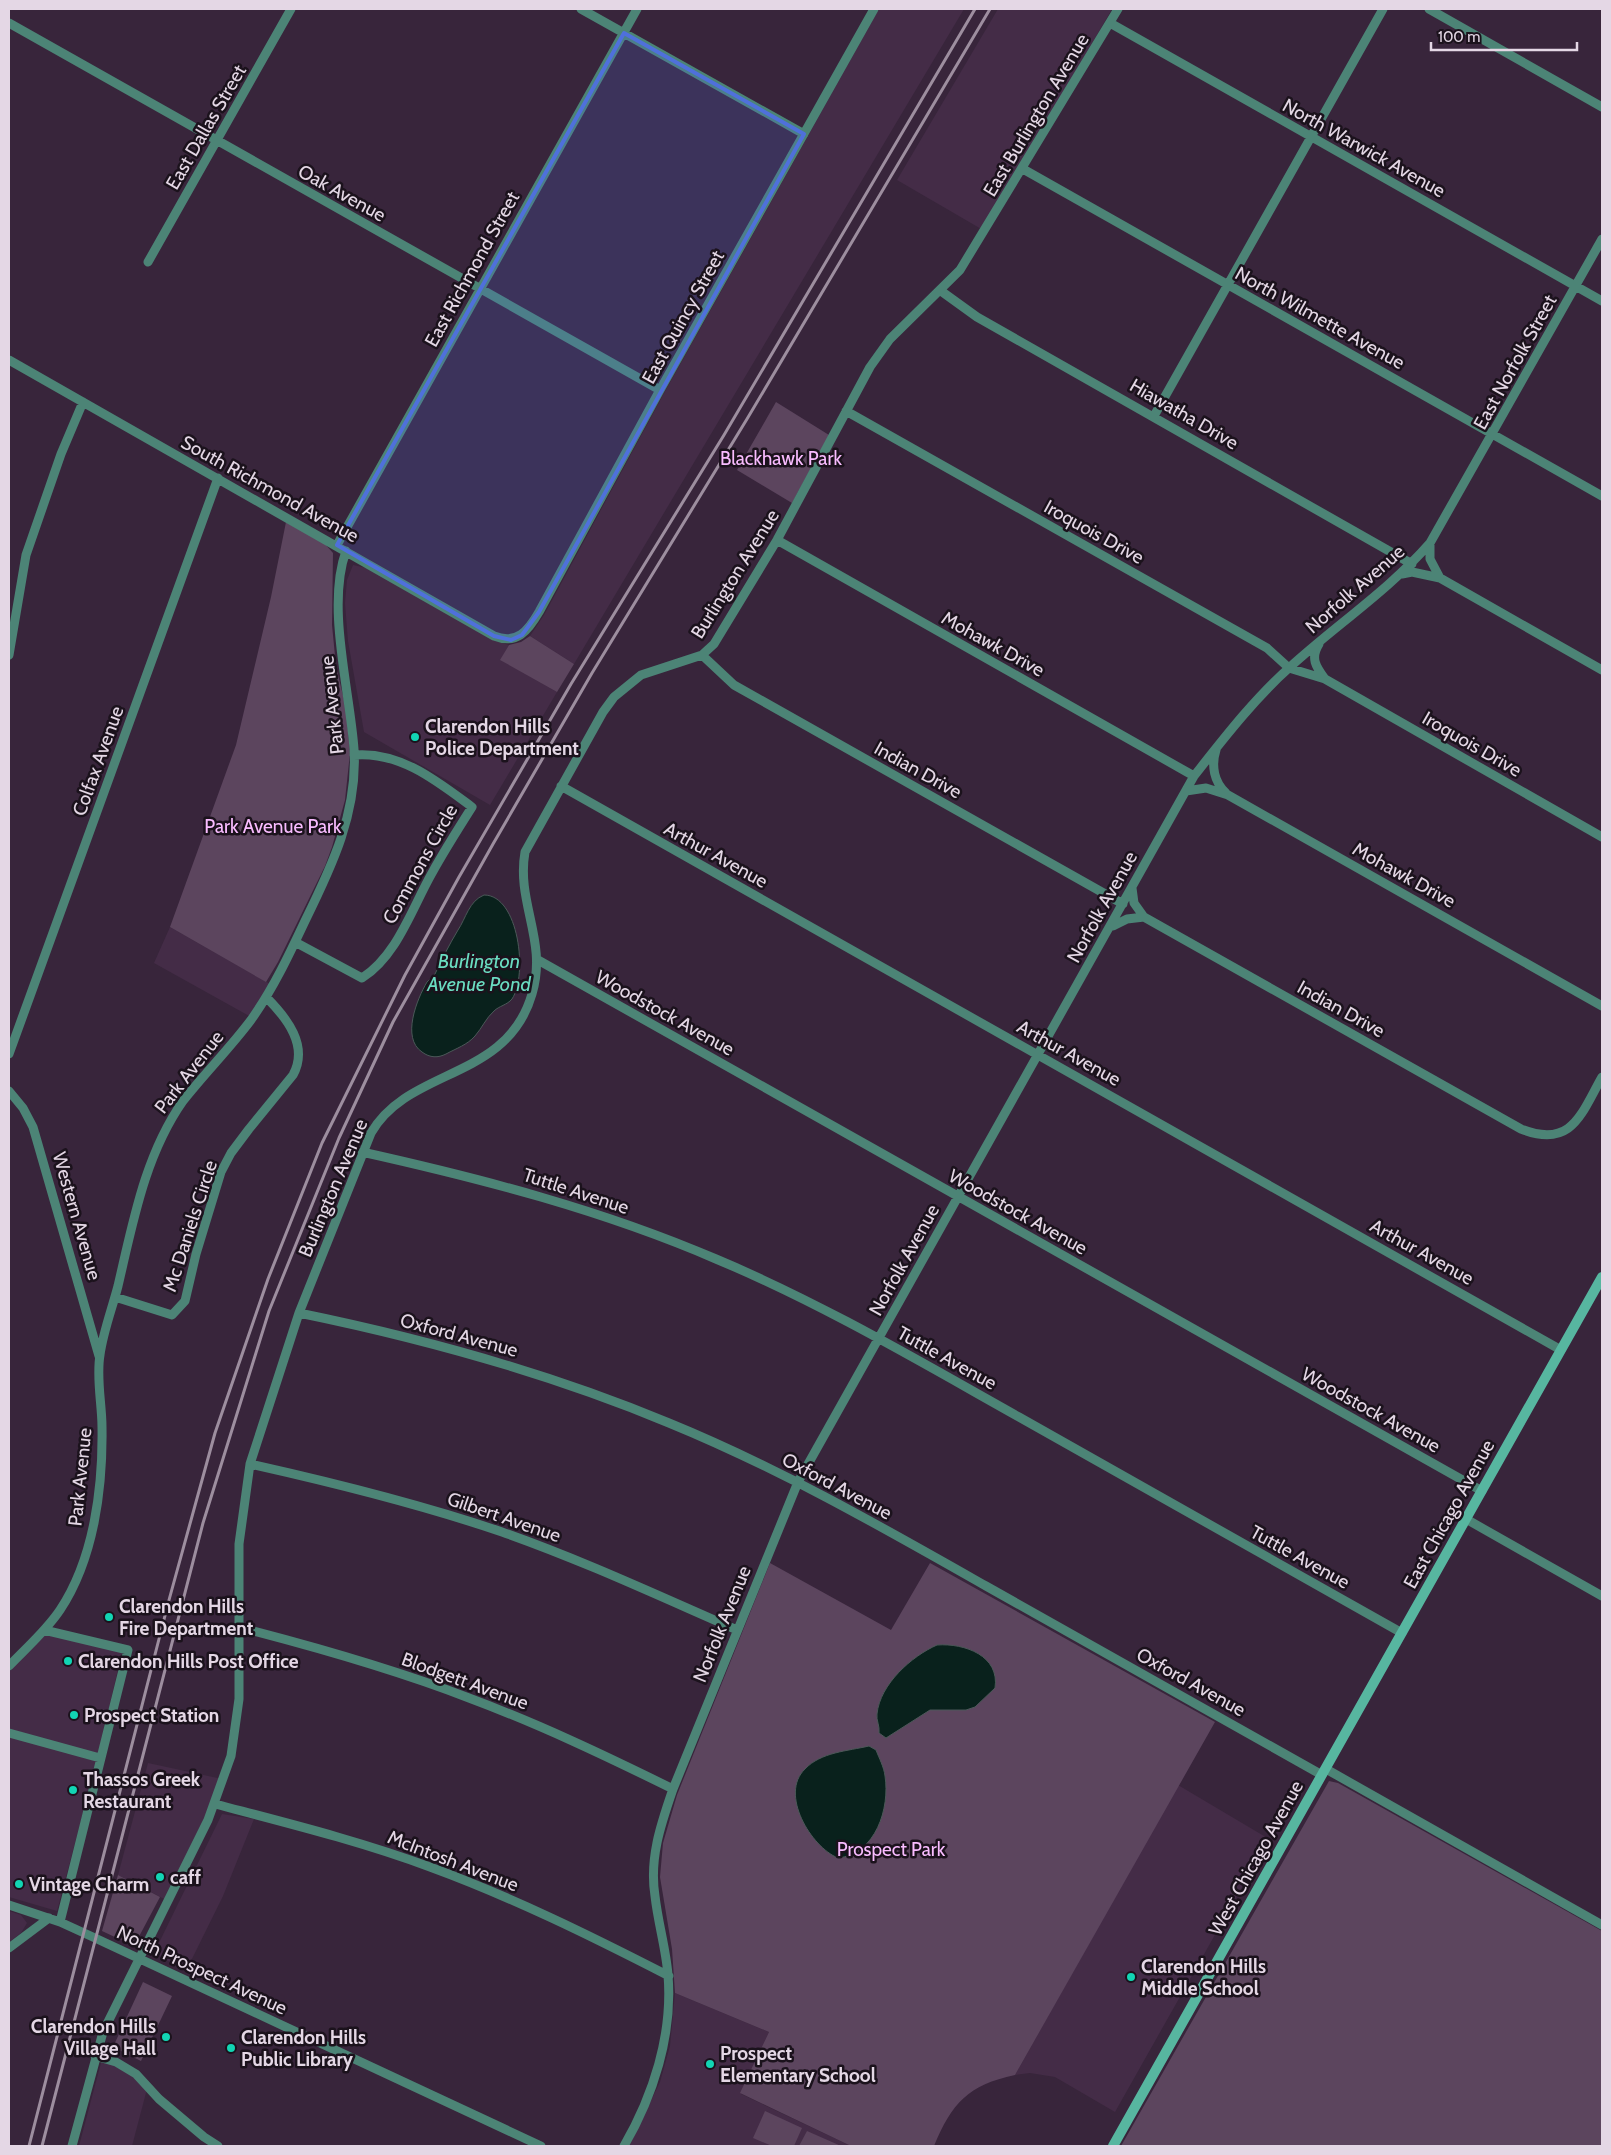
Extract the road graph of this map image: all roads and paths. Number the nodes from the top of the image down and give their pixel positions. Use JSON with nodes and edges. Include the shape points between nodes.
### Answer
{"nodes":[{"id":1,"x":291,"y":9,"type":"edge"},
{"id":2,"x":581,"y":9,"type":"edge"},
{"id":3,"x":637,"y":9,"type":"edge"},
{"id":4,"x":874,"y":9,"type":"edge"},
{"id":5,"x":1118,"y":9,"type":"edge"},
{"id":6,"x":1383,"y":9,"type":"edge"},
{"id":7,"x":1429,"y":9,"type":"edge"},
{"id":8,"x":9,"y":23,"type":"edge"},
{"id":9,"x":1110,"y":23,"type":"junction"},
{"id":10,"x":624,"y":33,"type":"junction"},
{"id":11,"x":1602,"y":107,"type":"edge"},
{"id":12,"x":804,"y":134,"type":"junction"},
{"id":13,"x":1311,"y":137,"type":"junction"},
{"id":14,"x":217,"y":141,"type":"junction"},
{"id":15,"x":1023,"y":169,"type":"junction"},
{"id":16,"x":982,"y":238,"type":"joint"},
{"id":17,"x":1602,"y":239,"type":"edge"},
{"id":18,"x":148,"y":262,"type":"dead end"},
{"id":19,"x":1228,"y":285,"type":"junction"},
{"id":20,"x":1576,"y":286,"type":"junction"},
{"id":21,"x":480,"y":289,"type":"junction"},
{"id":22,"x":941,"y":291,"type":"junction"},
{"id":23,"x":1602,"y":301,"type":"edge"},
{"id":24,"x":9,"y":360,"type":"edge"},
{"id":25,"x":660,"y":390,"type":"junction"},
{"id":26,"x":83,"y":402,"type":"junction"},
{"id":27,"x":846,"y":412,"type":"junction"},
{"id":28,"x":1154,"y":416,"type":"junction"},
{"id":29,"x":1493,"y":434,"type":"junction"},
{"id":30,"x":218,"y":478,"type":"junction"},
{"id":31,"x":1602,"y":496,"type":"edge"},
{"id":32,"x":1456,"y":501,"type":"joint"},
{"id":33,"x":777,"y":540,"type":"junction"},
{"id":34,"x":1430,"y":543,"type":"junction"},
{"id":35,"x":337,"y":545,"type":"junction"},
{"id":36,"x":346,"y":550,"type":"junction"},
{"id":37,"x":1412,"y":564,"type":"junction"},
{"id":38,"x":1400,"y":575,"type":"junction"},
{"id":39,"x":1440,"y":578,"type":"junction"},
{"id":40,"x":517,"y":638,"type":"joint"},
{"id":41,"x":1323,"y":638,"type":"junction"},
{"id":42,"x":9,"y":655,"type":"edge"},
{"id":43,"x":702,"y":655,"type":"junction"},
{"id":44,"x":1289,"y":668,"type":"junction"},
{"id":45,"x":1602,"y":670,"type":"edge"},
{"id":46,"x":1325,"y":679,"type":"junction"},
{"id":47,"x":1216,"y":748,"type":"junction"},
{"id":48,"x":354,"y":755,"type":"junction"},
{"id":49,"x":1194,"y":776,"type":"junction"},
{"id":50,"x":561,"y":786,"type":"junction"},
{"id":51,"x":1186,"y":791,"type":"junction"},
{"id":52,"x":1228,"y":795,"type":"junction"},
{"id":53,"x":1602,"y":838,"type":"edge"},
{"id":54,"x":1132,"y":888,"type":"junction"},
{"id":55,"x":1123,"y":904,"type":"junction"},
{"id":56,"x":1144,"y":917,"type":"junction"},
{"id":57,"x":1111,"y":928,"type":"junction"},
{"id":58,"x":295,"y":942,"type":"junction"},
{"id":59,"x":538,"y":960,"type":"junction"},
{"id":60,"x":266,"y":998,"type":"junction"},
{"id":61,"x":1602,"y":1006,"type":"edge"},
{"id":62,"x":9,"y":1054,"type":"edge"},
{"id":63,"x":1039,"y":1055,"type":"junction"},
{"id":64,"x":1602,"y":1076,"type":"edge"},
{"id":65,"x":9,"y":1091,"type":"edge"},
{"id":66,"x":362,"y":1152,"type":"junction"},
{"id":67,"x":959,"y":1197,"type":"junction"},
{"id":68,"x":1602,"y":1277,"type":"edge"},
{"id":69,"x":115,"y":1297,"type":"junction"},
{"id":70,"x":300,"y":1313,"type":"junction"},
{"id":71,"x":879,"y":1338,"type":"junction"},
{"id":72,"x":1561,"y":1350,"type":"junction"},
{"id":73,"x":100,"y":1357,"type":"junction"},
{"id":74,"x":250,"y":1464,"type":"junction"},
{"id":75,"x":798,"y":1482,"type":"junction"},
{"id":76,"x":1482,"y":1492,"type":"junction"},
{"id":77,"x":1466,"y":1519,"type":"junction"},
{"id":78,"x":1602,"y":1596,"type":"edge"},
{"id":79,"x":238,"y":1627,"type":"junction"},
{"id":80,"x":44,"y":1630,"type":"junction"},
{"id":81,"x":737,"y":1630,"type":"junction"},
{"id":82,"x":1402,"y":1633,"type":"junction"},
{"id":83,"x":9,"y":1666,"type":"edge"},
{"id":84,"x":9,"y":1733,"type":"edge"},
{"id":85,"x":100,"y":1758,"type":"junction"},
{"id":86,"x":1324,"y":1772,"type":"junction"},
{"id":87,"x":673,"y":1789,"type":"junction"},
{"id":88,"x":215,"y":1804,"type":"junction"},
{"id":89,"x":9,"y":1905,"type":"edge"},
{"id":90,"x":48,"y":1918,"type":"junction"},
{"id":91,"x":60,"y":1922,"type":"junction"},
{"id":92,"x":1602,"y":1925,"type":"edge"},
{"id":93,"x":9,"y":1948,"type":"edge"},
{"id":94,"x":138,"y":1959,"type":"junction"},
{"id":95,"x":668,"y":1976,"type":"junction"},
{"id":96,"x":95,"y":2056,"type":"junction"},
{"id":97,"x":204,"y":2142,"type":"edge"},
{"id":98,"x":72,"y":2146,"type":"edge"},
{"id":99,"x":218,"y":2146,"type":"edge"},
{"id":100,"x":540,"y":2146,"type":"edge"},
{"id":101,"x":624,"y":2146,"type":"edge"},
{"id":102,"x":1113,"y":2146,"type":"edge"}],
"edges":[{"from":1,"to":14,"type":"street","name":"East Dallas Street"},
{"from":2,"to":10,"type":"street"},
{"from":3,"to":10,"type":"street","name":"East Richmond Street"},
{"from":4,"to":12,"type":"street","name":"East Quincy Street"},
{"from":5,"to":9,"type":"street","name":"East Burlington Avenue"},
{"from":6,"to":13,"type":"street"},
{"from":7,"to":11,"type":"street"},
{"from":8,"to":14,"type":"street","name":"Oak Avenue"},
{"from":9,"to":13,"type":"street","name":"North Warwick Avenue"},
{"from":9,"to":15,"type":"street","name":"East Burlington Avenue"},
{"from":10,"to":12,"type":"street"},
{"from":10,"to":21,"type":"street","name":"East Richmond Street"},
{"from":12,"to":25,"type":"street","name":"East Quincy Street"},
{"from":13,"to":19,"type":"street"},
{"from":13,"to":20,"type":"street","name":"North Warwick Avenue"},
{"from":14,"to":18,"type":"street","name":"East Dallas Street"},
{"from":14,"to":21,"type":"street","name":"Oak Avenue"},
{"from":15,"to":16,"type":"street","name":"East Burlington Avenue"},
{"from":15,"to":19,"type":"street","name":"North Wilmette Avenue"},
{"from":16,"to":22,"type":"street","name":"Burlington Avenue"},
{"from":17,"to":20,"type":"street","name":"East Norfolk Street"},
{"from":19,"to":28,"type":"street"},
{"from":19,"to":29,"type":"street","name":"North Wilmette Avenue"},
{"from":20,"to":23,"type":"street","name":"North Warwick Avenue"},
{"from":20,"to":29,"type":"street","name":"East Norfolk Street"},
{"from":21,"to":25,"type":"street","name":"Oak Avenue"},
{"from":21,"to":35,"type":"street","name":"East Richmond Street"},
{"from":22,"to":27,"type":"street","name":"Burlington Avenue","via":[[890,339],[870,367]]},
{"from":22,"to":28,"type":"street","name":"Hiawatha Drive","via":[[977,317]]},
{"from":24,"to":26,"type":"street","name":"South Richmond Avenue"},
{"from":25,"to":40,"type":"street","name":"East Quincy Street","via":[[539,612]]},
{"from":26,"to":30,"type":"street","name":"South Richmond Avenue"},
{"from":26,"to":42,"type":"street","via":[[32,537]]},
{"from":27,"to":33,"type":"street","name":"Burlington Avenue"},
{"from":27,"to":44,"type":"street","name":"Iroquois Drive","via":[[1267,648]]},
{"from":28,"to":37,"type":"street","name":"Hiawatha Drive"},
{"from":29,"to":31,"type":"street","name":"North Wilmette Avenue"},
{"from":29,"to":32,"type":"street","name":"East Norfolk Street"},
{"from":30,"to":35,"type":"street","name":"South Richmond Avenue"},
{"from":30,"to":62,"type":"street","name":"Colfax Avenue"},
{"from":32,"to":34,"type":"street","name":"Norfolk Avenue"},
{"from":33,"to":43,"type":"street","name":"Burlington Avenue","via":[[714,644]]},
{"from":33,"to":49,"type":"street","name":"Mohawk Drive"},
{"from":34,"to":37,"type":"street","name":"Norfolk Avenue"},
{"from":34,"to":39,"type":"street","via":[[1430,559]]},
{"from":35,"to":36,"type":"street","name":"South Richmond Avenue"},
{"from":36,"to":40,"type":"street","name":"South Richmond Avenue","via":[[494,636],[505,640]]},
{"from":36,"to":48,"type":"street","name":"Park Avenue","via":[[339,606]]},
{"from":37,"to":38,"type":"street","name":"Norfolk Avenue"},
{"from":38,"to":39,"type":"street","via":[[1412,572]]},
{"from":38,"to":41,"type":"street","name":"Norfolk Avenue"},
{"from":39,"to":45,"type":"street"},
{"from":41,"to":44,"type":"street","name":"Norfolk Avenue"},
{"from":41,"to":46,"type":"street","via":[[1314,652],[1315,665]]},
{"from":43,"to":50,"type":"street","name":"Burlington Avenue","via":[[651,671],[625,686],[603,712]]},
{"from":43,"to":55,"type":"street","name":"Indian Drive","via":[[734,685]]},
{"from":44,"to":46,"type":"street","name":"Iroquois Drive"},
{"from":44,"to":47,"type":"street","name":"Norfolk Avenue"},
{"from":46,"to":53,"type":"street","name":"Iroquois Drive"},
{"from":47,"to":49,"type":"street","name":"Norfolk Avenue"},
{"from":47,"to":52,"type":"street","via":[[1213,767],[1220,788]]},
{"from":48,"to":58,"type":"street","name":"Park Avenue","via":[[353,790],[341,842]]},
{"from":48,"to":58,"type":"street","name":"Commons Circle","via":[[372,754],[397,759],[444,786],[472,807],[376,969],[362,978]]},
{"from":49,"to":51,"type":"street","name":"Norfolk Avenue"},
{"from":50,"to":59,"type":"street","name":"Burlington Avenue","via":[[531,839],[523,864]]},
{"from":50,"to":63,"type":"street","name":"Arthur Avenue"},
{"from":51,"to":52,"type":"street","name":"Mohawk Drive","via":[[1206,788]]},
{"from":51,"to":54,"type":"street","name":"Norfolk Avenue"},
{"from":52,"to":61,"type":"street","name":"Mohawk Drive"},
{"from":54,"to":55,"type":"street","name":"Norfolk Avenue"},
{"from":54,"to":56,"type":"street","via":[[1134,904]]},
{"from":55,"to":57,"type":"street","name":"Norfolk Avenue"},
{"from":56,"to":57,"type":"street","via":[[1127,918]]},
{"from":56,"to":64,"type":"street","name":"Indian Drive","via":[[1521,1129],[1540,1136],[1565,1132],[1578,1120]]},
{"from":57,"to":63,"type":"street","name":"Norfolk Avenue"},
{"from":58,"to":60,"type":"street","name":"Park Avenue"},
{"from":59,"to":66,"type":"street","name":"Burlington Avenue","via":[[528,1006],[508,1038],[483,1058],[393,1106],[378,1121]]},
{"from":59,"to":67,"type":"street","name":"Woodstock Avenue"},
{"from":60,"to":69,"type":"street","name":"Park Avenue","via":[[250,1022],[183,1101],[162,1135],[136,1210]]},
{"from":60,"to":69,"type":"street","name":"Mc Daniels Circle","via":[[281,1012],[295,1036],[300,1050],[299,1064],[231,1153],[221,1172],[185,1301],[172,1315]]},
{"from":63,"to":67,"type":"street","name":"Norfolk Avenue"},
{"from":63,"to":72,"type":"street","name":"Arthur Avenue"},
{"from":65,"to":73,"type":"street","name":"Western Avenue","via":[[34,1128]]},
{"from":66,"to":70,"type":"street","name":"Burlington Avenue"},
{"from":66,"to":71,"type":"street","name":"Tuttle Avenue","via":[[513,1188],[629,1224],[716,1258]]},
{"from":67,"to":71,"type":"street","name":"Norfolk Avenue"},
{"from":67,"to":76,"type":"street","name":"Woodstock Avenue"},
{"from":68,"to":72,"type":"main road","name":"East Chicago Avenue"},
{"from":69,"to":73,"type":"street","name":"Park Avenue"},
{"from":70,"to":74,"type":"street","name":"Burlington Avenue"},
{"from":70,"to":75,"type":"street","name":"Oxford Avenue","via":[[424,1341],[558,1381],[670,1423]]},
{"from":71,"to":75,"type":"street","name":"Norfolk Avenue"},
{"from":71,"to":82,"type":"street","name":"Tuttle Avenue"},
{"from":72,"to":76,"type":"main road","name":"East Chicago Avenue"},
{"from":73,"to":80,"type":"street","name":"Park Avenue","via":[[101,1461],[94,1518],[77,1580]]},
{"from":74,"to":79,"type":"street","name":"Burlington Avenue","via":[[239,1544]]},
{"from":74,"to":81,"type":"street","name":"Gilbert Avenue","via":[[388,1497],[504,1533],[592,1566]]},
{"from":75,"to":81,"type":"street","name":"Norfolk Avenue"},
{"from":75,"to":86,"type":"street","name":"Oxford Avenue"},
{"from":76,"to":77,"type":"main road","name":"East Chicago Avenue"},
{"from":77,"to":78,"type":"street"},
{"from":77,"to":82,"type":"main road","name":"East Chicago Avenue"},
{"from":79,"to":87,"type":"street","name":"Blodgett Avenue","via":[[366,1662],[468,1697],[568,1738]]},
{"from":79,"to":88,"type":"street","name":"Burlington Avenue","via":[[239,1715],[231,1756]]},
{"from":80,"to":83,"type":"street","name":"Park Avenue"},
{"from":80,"to":85,"type":"street","via":[[128,1650]]},
{"from":81,"to":87,"type":"street","name":"Norfolk Avenue"},
{"from":82,"to":86,"type":"main road","name":"East Chicago Avenue"},
{"from":84,"to":85,"type":"street"},
{"from":85,"to":91,"type":"street"},
{"from":86,"to":92,"type":"street","name":"Oxford Avenue"},
{"from":86,"to":102,"type":"main road","name":"West Chicago Avenue"},
{"from":87,"to":95,"type":"street","name":"Norfolk Avenue","via":[[657,1840],[653,1872]]},
{"from":88,"to":94,"type":"street","name":"Burlington Avenue"},
{"from":88,"to":95,"type":"street","name":"McIntosh Avenue","via":[[346,1839],[432,1868],[576,1929]]},
{"from":89,"to":90,"type":"street","name":"North Prospect Avenue"},
{"from":90,"to":91,"type":"street","name":"North Prospect Avenue"},
{"from":90,"to":93,"type":"street"},
{"from":91,"to":94,"type":"street","name":"North Prospect Avenue"},
{"from":94,"to":96,"type":"street","name":"Burlington Avenue"},
{"from":94,"to":100,"type":"street","name":"North Prospect Avenue"},
{"from":95,"to":101,"type":"street","name":"Norfolk Avenue","via":[[667,2021],[660,2062],[643,2109]]},
{"from":96,"to":97,"type":"street","via":[[116,2062],[136,2074]]},
{"from":96,"to":98,"type":"street","name":"Burlington Avenue"},
{"from":97,"to":99,"type":"street"}]}
